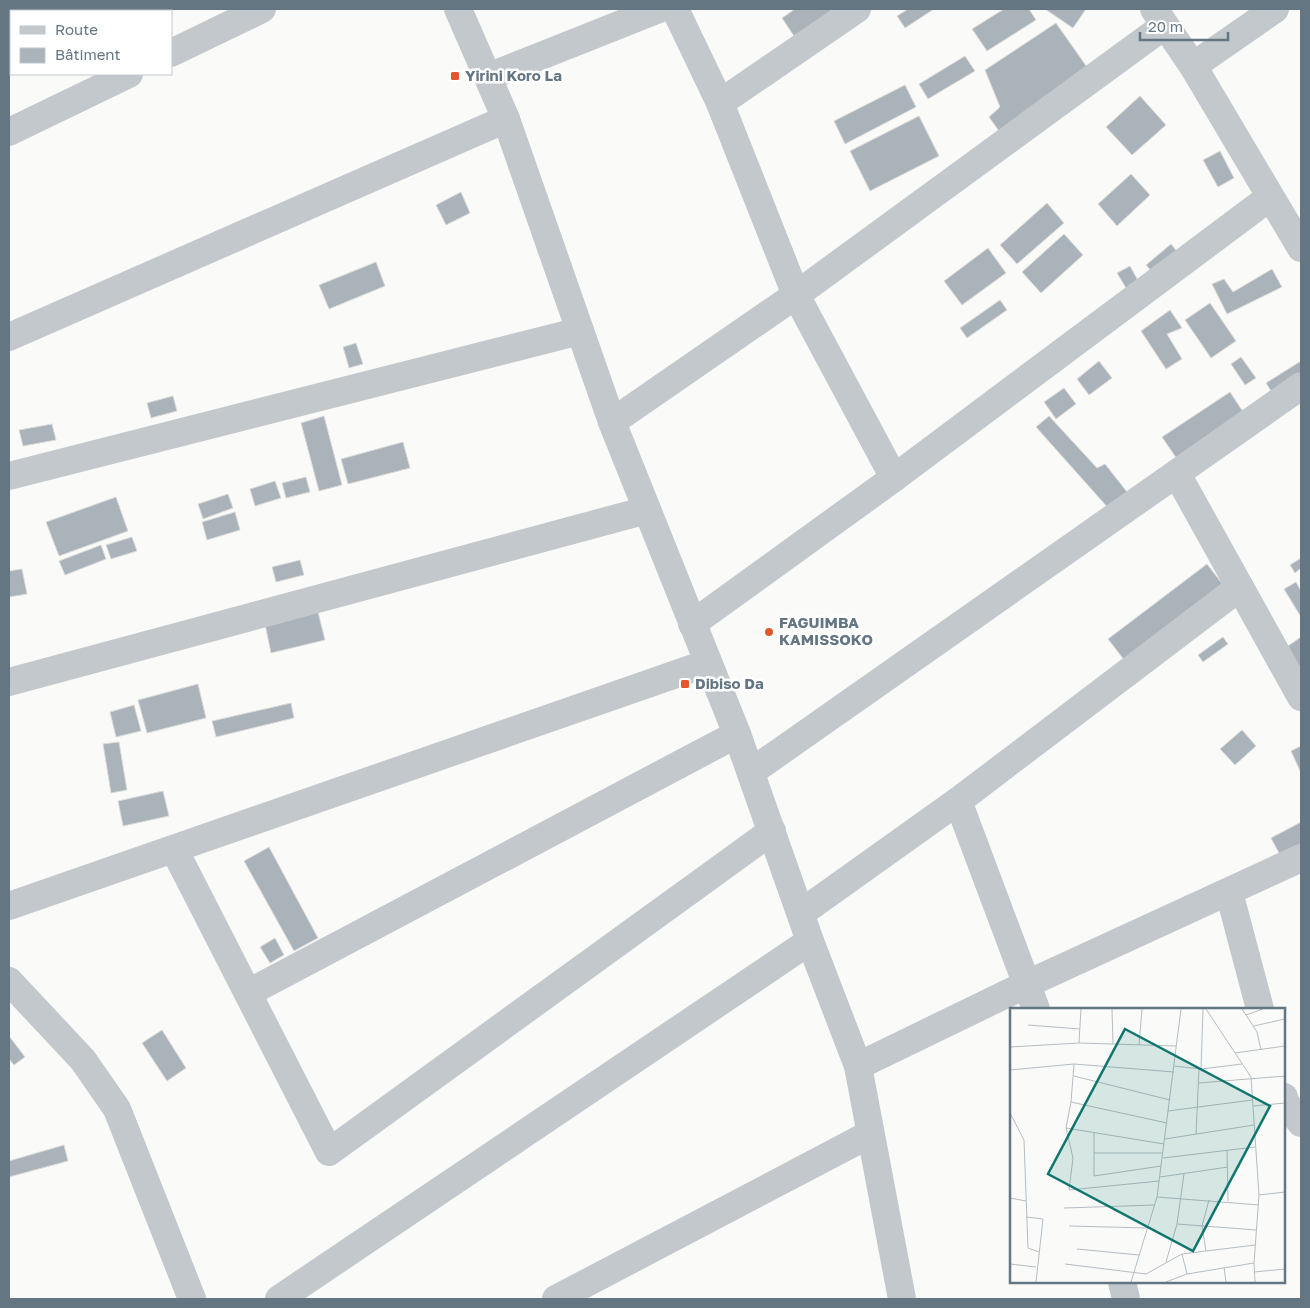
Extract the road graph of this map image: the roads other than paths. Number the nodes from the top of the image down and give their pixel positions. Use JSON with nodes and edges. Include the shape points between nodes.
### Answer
{"nodes":[{"id":1,"x":262,"y":9,"type":"edge"},
{"id":2,"x":458,"y":9,"type":"edge"},
{"id":3,"x":658,"y":9,"type":"edge"},
{"id":4,"x":675,"y":9,"type":"edge"},
{"id":5,"x":858,"y":9,"type":"edge"},
{"id":6,"x":1275,"y":9,"type":"edge"},
{"id":7,"x":1159,"y":18,"type":"edge"},
{"id":8,"x":172,"y":53,"type":"edge"},
{"id":9,"x":1193,"y":66,"type":"junction"},
{"id":10,"x":127,"y":75,"type":"edge"},
{"id":11,"x":488,"y":77,"type":"junction"},
{"id":12,"x":720,"y":103,"type":"junction"},
{"id":13,"x":506,"y":119,"type":"junction"},
{"id":14,"x":9,"y":132,"type":"edge"},
{"id":15,"x":1270,"y":197,"type":"junction"},
{"id":16,"x":1301,"y":248,"type":"edge"},
{"id":17,"x":796,"y":295,"type":"junction"},
{"id":18,"x":580,"y":331,"type":"junction"},
{"id":19,"x":9,"y":337,"type":"edge"},
{"id":20,"x":1301,"y":386,"type":"edge"},
{"id":21,"x":612,"y":422,"type":"junction"},
{"id":22,"x":1177,"y":474,"type":"junction"},
{"id":23,"x":9,"y":476,"type":"edge"},
{"id":24,"x":894,"y":478,"type":"junction"},
{"id":25,"x":647,"y":510,"type":"junction"},
{"id":26,"x":1240,"y":587,"type":"junction"},
{"id":27,"x":692,"y":624,"type":"junction"},
{"id":28,"x":708,"y":663,"type":"junction"},
{"id":29,"x":9,"y":682,"type":"edge"},
{"id":30,"x":1301,"y":697,"type":"edge"},
{"id":31,"x":737,"y":734,"type":"junction"},
{"id":32,"x":751,"y":772,"type":"junction"},
{"id":33,"x":958,"y":801,"type":"junction"},
{"id":34,"x":772,"y":832,"type":"junction"},
{"id":35,"x":174,"y":849,"type":"junction"},
{"id":36,"x":1301,"y":858,"type":"edge"},
{"id":37,"x":1229,"y":892,"type":"junction"},
{"id":38,"x":9,"y":906,"type":"edge"},
{"id":39,"x":800,"y":913,"type":"junction"},
{"id":40,"x":810,"y":941,"type":"junction"},
{"id":41,"x":9,"y":981,"type":"edge"},
{"id":42,"x":248,"y":993,"type":"junction"},
{"id":43,"x":1032,"y":997,"type":"edge"},
{"id":44,"x":1260,"y":1008,"type":"edge"},
{"id":45,"x":858,"y":1066,"type":"junction"},
{"id":46,"x":870,"y":1134,"type":"junction"},
{"id":47,"x":1122,"y":1283,"type":"edge"},
{"id":48,"x":192,"y":1299,"type":"edge"},
{"id":49,"x":279,"y":1299,"type":"edge"},
{"id":50,"x":556,"y":1299,"type":"edge"},
{"id":51,"x":902,"y":1299,"type":"edge"},
{"id":52,"x":1126,"y":1299,"type":"edge"}],
"edges":[{"from":1,"to":8,"type":"street"},
{"from":2,"to":11,"type":"street"},
{"from":3,"to":11,"type":"street"},
{"from":4,"to":12,"type":"street"},
{"from":5,"to":12,"type":"street"},
{"from":6,"to":9,"type":"street"},
{"from":7,"to":9,"type":"street"},
{"from":7,"to":17,"type":"street"},
{"from":9,"to":15,"type":"street"},
{"from":10,"to":14,"type":"street"},
{"from":11,"to":13,"type":"street"},
{"from":12,"to":17,"type":"street"},
{"from":13,"to":18,"type":"street"},
{"from":13,"to":19,"type":"street"},
{"from":15,"to":16,"type":"street"},
{"from":15,"to":24,"type":"street"},
{"from":17,"to":21,"type":"street"},
{"from":17,"to":24,"type":"street"},
{"from":18,"to":21,"type":"street"},
{"from":18,"to":23,"type":"street"},
{"from":20,"to":22,"type":"street"},
{"from":21,"to":25,"type":"street"},
{"from":22,"to":26,"type":"street"},
{"from":22,"to":32,"type":"street"},
{"from":24,"to":27,"type":"street"},
{"from":25,"to":27,"type":"street"},
{"from":25,"to":29,"type":"street"},
{"from":26,"to":30,"type":"street"},
{"from":26,"to":33,"type":"street"},
{"from":27,"to":28,"type":"street"},
{"from":28,"to":31,"type":"street"},
{"from":28,"to":35,"type":"street"},
{"from":31,"to":32,"type":"street"},
{"from":31,"to":42,"type":"street"},
{"from":32,"to":34,"type":"street"},
{"from":33,"to":39,"type":"street"},
{"from":33,"to":43,"type":"street"},
{"from":34,"to":39,"type":"street"},
{"from":34,"to":42,"type":"street","via":[[329,1152]]},
{"from":35,"to":38,"type":"street"},
{"from":35,"to":42,"type":"street"},
{"from":36,"to":37,"type":"street"},
{"from":37,"to":43,"type":"street"},
{"from":37,"to":44,"type":"street"},
{"from":39,"to":40,"type":"street"},
{"from":40,"to":45,"type":"street"},
{"from":40,"to":49,"type":"street"},
{"from":41,"to":48,"type":"street","via":[[83,1060],[117,1108]]},
{"from":43,"to":45,"type":"street"},
{"from":45,"to":46,"type":"street"},
{"from":46,"to":50,"type":"street"},
{"from":46,"to":51,"type":"street"},
{"from":47,"to":52,"type":"street"}]}
